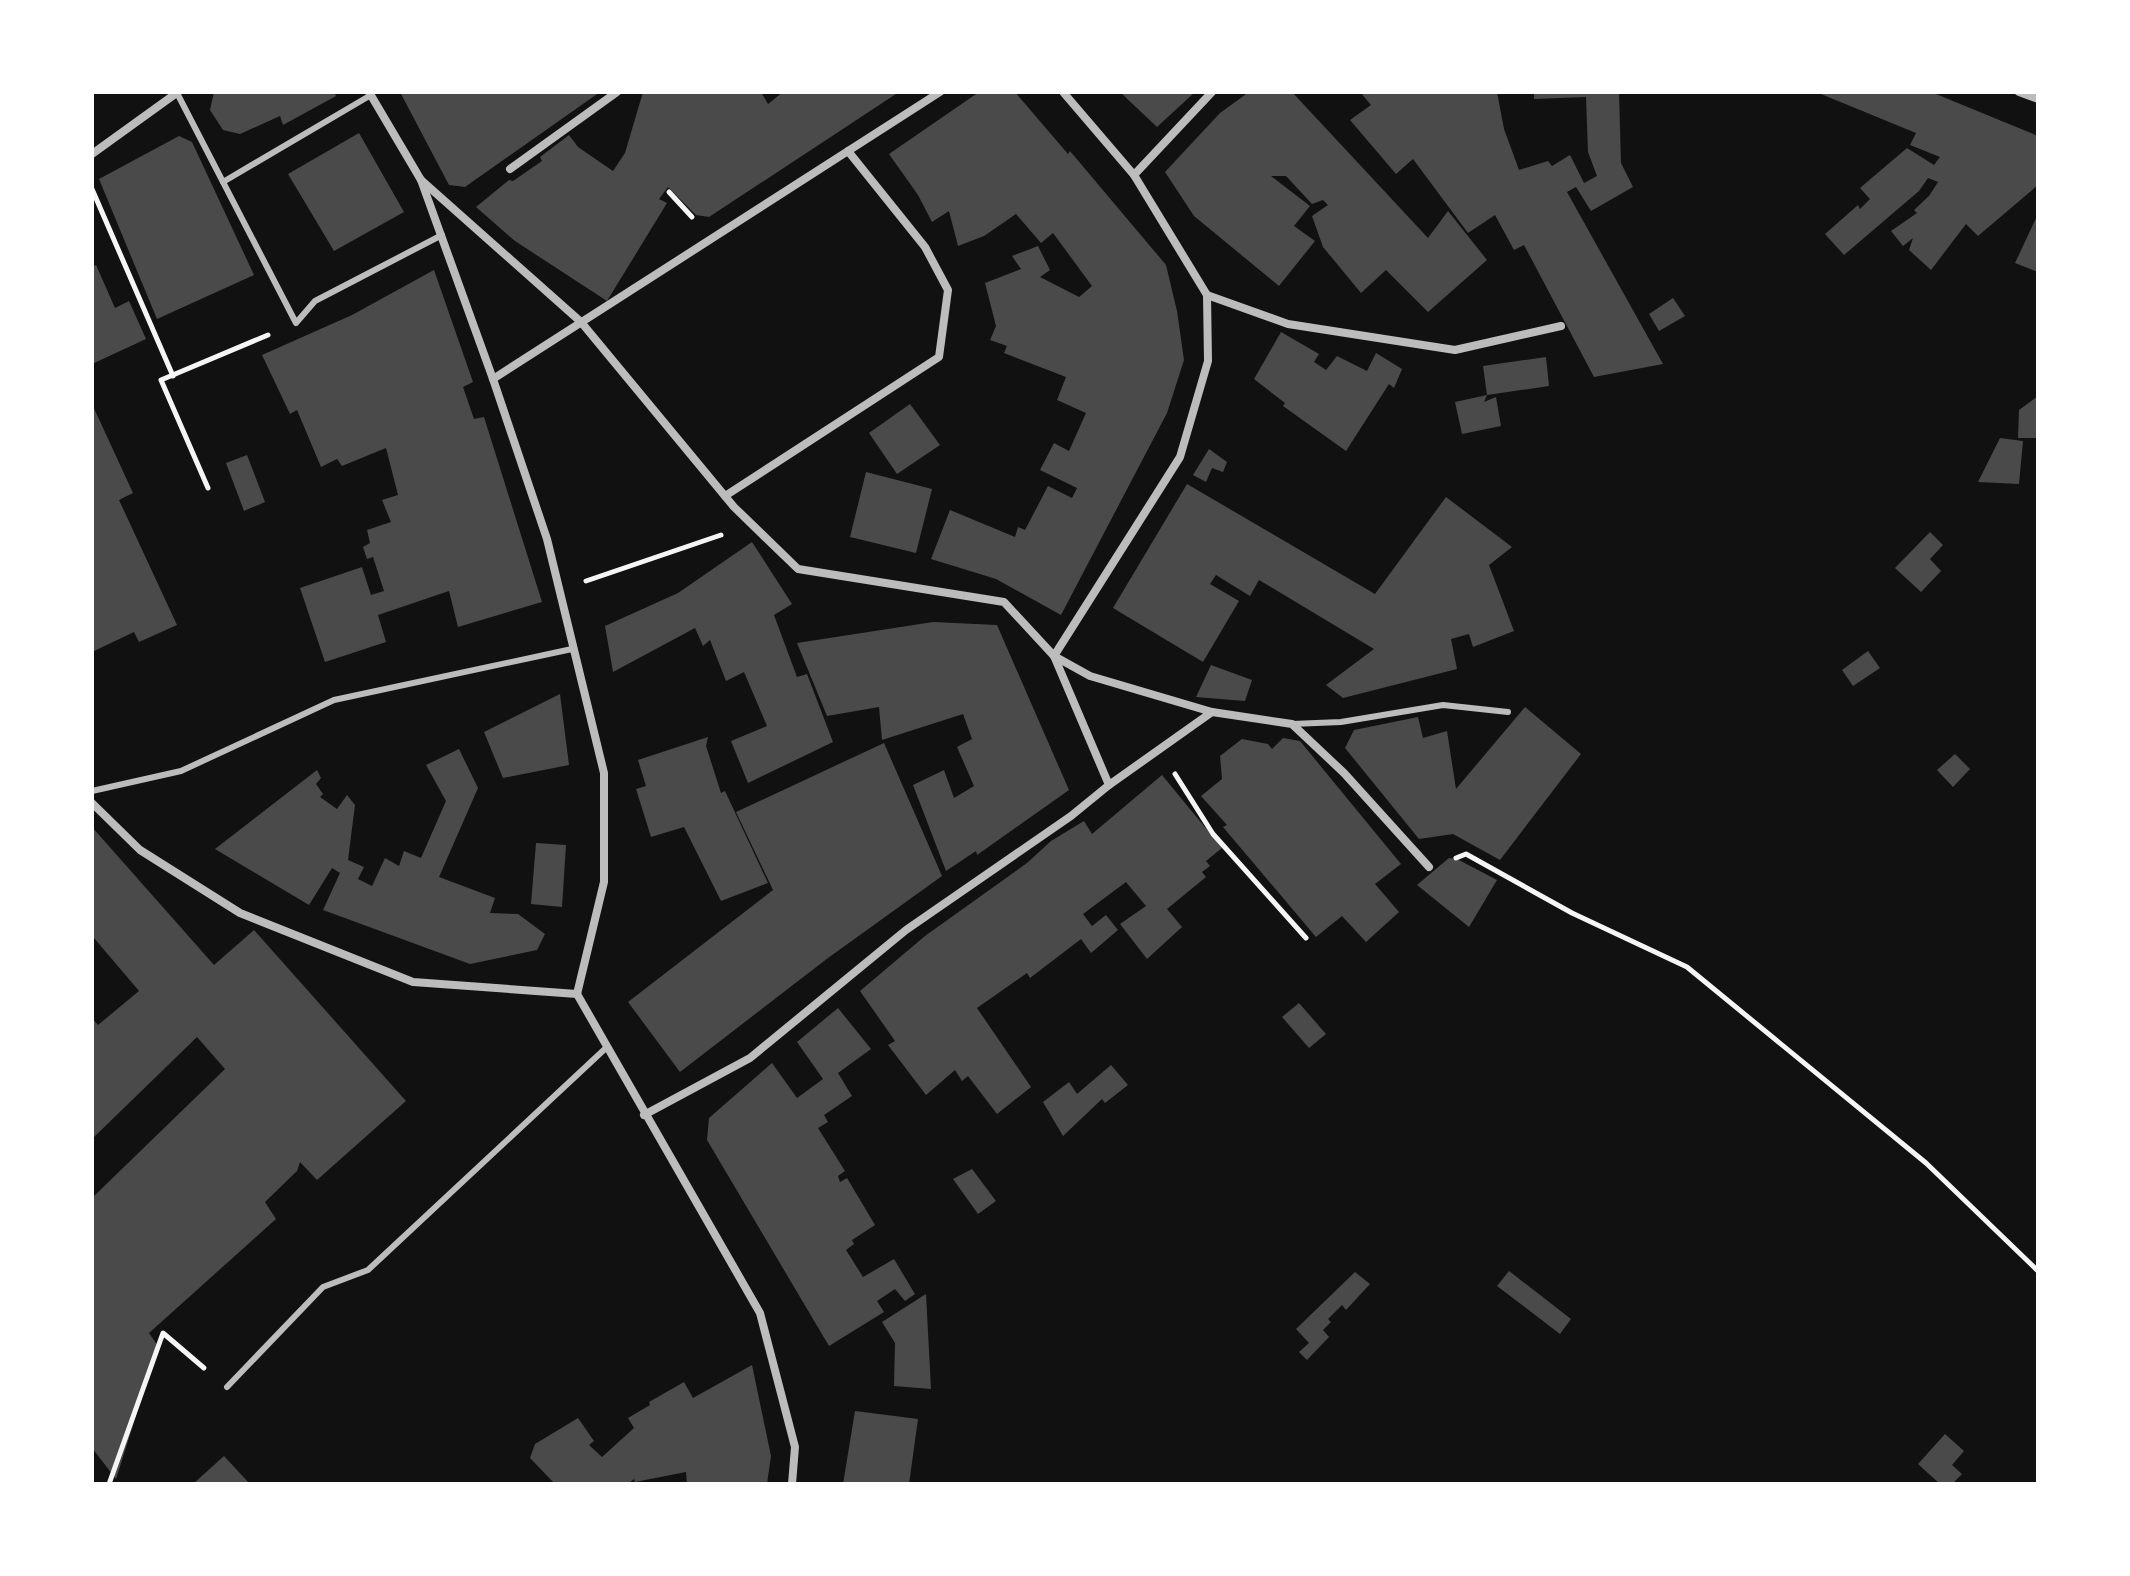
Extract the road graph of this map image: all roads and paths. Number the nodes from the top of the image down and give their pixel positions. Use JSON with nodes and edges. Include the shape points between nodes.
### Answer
{"nodes":[{"id":1,"x":177,"y":92,"type":"edge"},
{"id":2,"x":617,"y":92,"type":"edge"},
{"id":3,"x":940,"y":92,"type":"edge"},
{"id":4,"x":1063,"y":92,"type":"edge"},
{"id":5,"x":1212,"y":92,"type":"edge"},
{"id":6,"x":2019,"y":92,"type":"edge"},
{"id":7,"x":370,"y":94,"type":"edge"},
{"id":8,"x":2038,"y":99,"type":"edge"},
{"id":9,"x":848,"y":151,"type":"junction"},
{"id":10,"x":92,"y":154,"type":"edge"},
{"id":11,"x":510,"y":169,"type":"dead end"},
{"id":12,"x":1134,"y":175,"type":"junction"},
{"id":13,"x":421,"y":180,"type":"junction"},
{"id":14,"x":223,"y":182,"type":"junction"},
{"id":15,"x":92,"y":189,"type":"edge"},
{"id":16,"x":442,"y":235,"type":"junction"},
{"id":17,"x":1207,"y":295,"type":"junction"},
{"id":18,"x":581,"y":322,"type":"junction"},
{"id":19,"x":296,"y":323,"type":"junction"},
{"id":20,"x":1561,"y":326,"type":"dead end"},
{"id":21,"x":173,"y":376,"type":"junction"},
{"id":22,"x":493,"y":379,"type":"junction"},
{"id":23,"x":208,"y":488,"type":"dead end"},
{"id":24,"x":725,"y":496,"type":"junction"},
{"id":25,"x":710,"y":539,"type":"dead end"},
{"id":26,"x":559,"y":591,"type":"junction"},
{"id":27,"x":572,"y":649,"type":"junction"},
{"id":28,"x":1054,"y":656,"type":"junction"},
{"id":29,"x":1212,"y":712,"type":"junction"},
{"id":30,"x":1508,"y":712,"type":"dead end"},
{"id":31,"x":1292,"y":724,"type":"junction"},
{"id":32,"x":1160,"y":750,"type":"junction"},
{"id":33,"x":1109,"y":785,"type":"junction"},
{"id":34,"x":92,"y":791,"type":"edge"},
{"id":35,"x":92,"y":803,"type":"edge"},
{"id":36,"x":1429,"y":867,"type":"joint"},
{"id":37,"x":1306,"y":938,"type":"dead end"},
{"id":38,"x":577,"y":994,"type":"junction"},
{"id":39,"x":607,"y":1047,"type":"junction"},
{"id":40,"x":644,"y":1115,"type":"junction"},
{"id":41,"x":2038,"y":1271,"type":"edge"},
{"id":42,"x":227,"y":1387,"type":"joint"},
{"id":43,"x":109,"y":1484,"type":"edge"},
{"id":44,"x":792,"y":1484,"type":"edge"}],
"edges":[{"from":1,"to":10,"type":"street"},
{"from":1,"to":14,"type":"lane"},
{"from":2,"to":11,"type":"street"},
{"from":3,"to":9,"type":"street"},
{"from":4,"to":12,"type":"street"},
{"from":5,"to":12,"type":"street"},
{"from":6,"to":8,"type":"street"},
{"from":7,"to":13,"type":"street"},
{"from":7,"to":14,"type":"lane"},
{"from":9,"to":18,"type":"street"},
{"from":9,"to":24,"type":"street","via":[[925,247],[948,290],[939,357]]},
{"from":12,"to":17,"type":"street"},
{"from":13,"to":16,"type":"street"},
{"from":13,"to":18,"type":"street"},
{"from":14,"to":19,"type":"lane"},
{"from":15,"to":21,"type":"path"},
{"from":16,"to":19,"type":"lane","via":[[315,301]]},
{"from":16,"to":22,"type":"street"},
{"from":17,"to":20,"type":"street","via":[[1288,324],[1455,350]]},
{"from":17,"to":28,"type":"street","via":[[1208,361],[1180,457]]},
{"from":18,"to":22,"type":"street"},
{"from":18,"to":24,"type":"street"},
{"from":19,"to":21,"type":"path"},
{"from":21,"to":23,"type":"path","via":[[161,380]]},
{"from":22,"to":26,"type":"street"},
{"from":24,"to":28,"type":"street","via":[[798,569],[1004,602]]},
{"from":25,"to":26,"type":"path"},
{"from":26,"to":27,"type":"street"},
{"from":27,"to":34,"type":"lane","via":[[334,700],[181,771]]},
{"from":27,"to":38,"type":"street","via":[[604,773],[604,882]]},
{"from":28,"to":29,"type":"street","via":[[1117,686]]},
{"from":28,"to":33,"type":"street"},
{"from":29,"to":31,"type":"street"},
{"from":29,"to":32,"type":"street"},
{"from":30,"to":31,"type":"lane","via":[[1443,705],[1341,722]]},
{"from":31,"to":36,"type":"street"},
{"from":32,"to":33,"type":"street"},
{"from":32,"to":37,"type":"path","via":[[1213,834]]},
{"from":33,"to":40,"type":"street","via":[[906,930],[750,1058]]},
{"from":35,"to":38,"type":"street","via":[[140,850],[240,913],[413,982]]},
{"from":36,"to":41,"type":"path","via":[[1466,854],[1572,913],[1687,967],[1926,1163]]},
{"from":38,"to":39,"type":"street"},
{"from":39,"to":40,"type":"street"},
{"from":39,"to":42,"type":"lane","via":[[368,1270],[323,1287]]},
{"from":40,"to":44,"type":"street","via":[[760,1313],[795,1447]]},
{"from":42,"to":43,"type":"path","via":[[163,1333]]}]}
